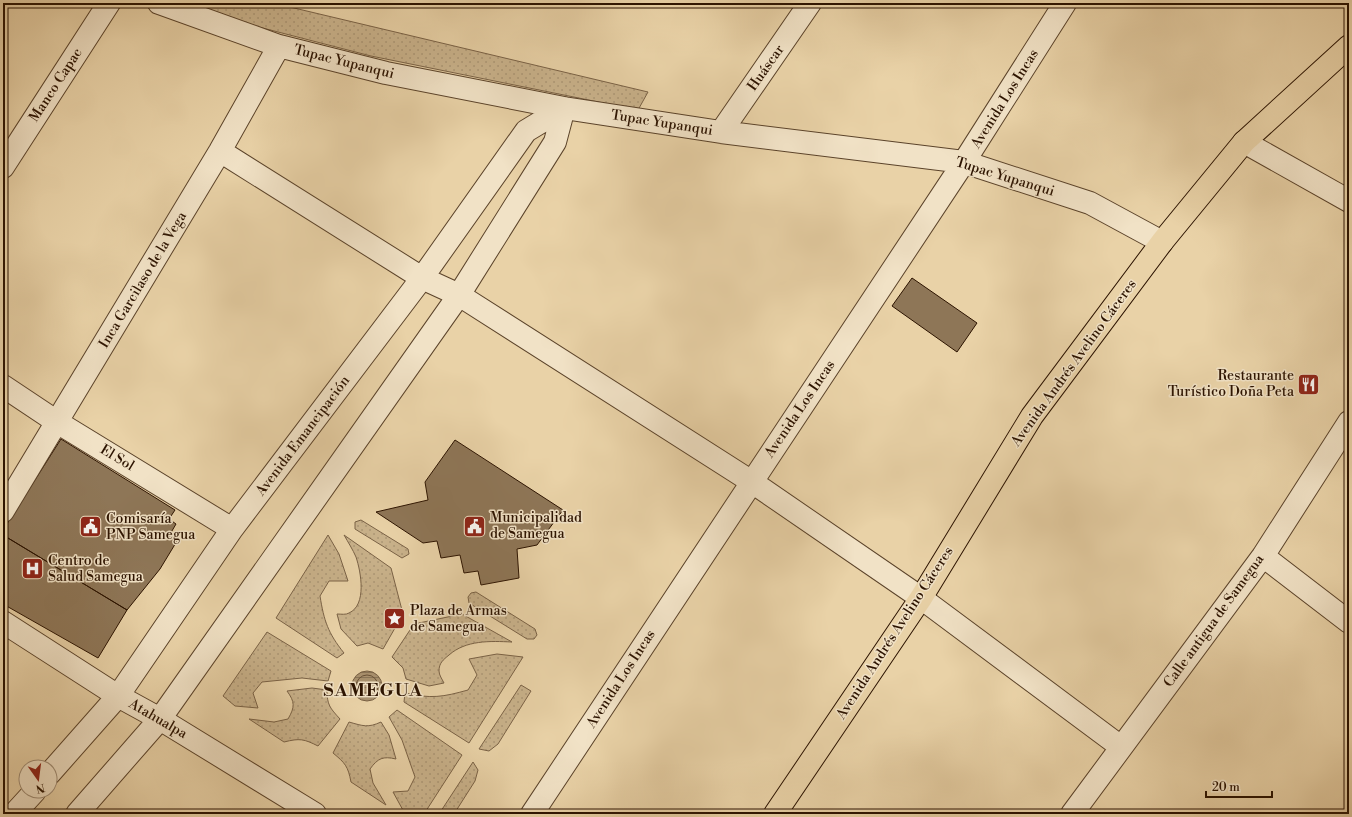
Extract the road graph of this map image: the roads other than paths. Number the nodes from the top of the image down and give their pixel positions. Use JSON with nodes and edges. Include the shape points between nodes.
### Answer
{"nodes":[{"id":1,"x":109,"y":3,"type":"edge"},
{"id":2,"x":159,"y":3,"type":"edge"},
{"id":3,"x":810,"y":3,"type":"edge"},
{"id":4,"x":1065,"y":3,"type":"edge"},
{"id":5,"x":279,"y":46,"type":"junction"},
{"id":6,"x":1349,"y":46,"type":"edge"},
{"id":7,"x":564,"y":108,"type":"junction"},
{"id":8,"x":721,"y":132,"type":"junction"},
{"id":9,"x":1244,"y":142,"type":"junction"},
{"id":10,"x":220,"y":151,"type":"junction"},
{"id":11,"x":964,"y":162,"type":"junction"},
{"id":12,"x":3,"y":168,"type":"edge"},
{"id":13,"x":1349,"y":201,"type":"edge"},
{"id":14,"x":1162,"y":242,"type":"junction"},
{"id":15,"x":422,"y":278,"type":"junction"},
{"id":16,"x":459,"y":295,"type":"junction"},
{"id":17,"x":3,"y":386,"type":"edge"},
{"id":18,"x":57,"y":422,"type":"junction"},
{"id":19,"x":1349,"y":422,"type":"edge"},
{"id":20,"x":752,"y":482,"type":"junction"},
{"id":21,"x":3,"y":511,"type":"edge"},
{"id":22,"x":232,"y":529,"type":"junction"},
{"id":23,"x":1263,"y":556,"type":"junction"},
{"id":24,"x":921,"y":598,"type":"junction"},
{"id":25,"x":3,"y":622,"type":"edge"},
{"id":26,"x":1349,"y":622,"type":"edge"},
{"id":27,"x":118,"y":696,"type":"junction"},
{"id":28,"x":160,"y":719,"type":"junction"},
{"id":29,"x":1121,"y":748,"type":"junction"},
{"id":30,"x":58,"y":764,"type":"edge"},
{"id":31,"x":27,"y":799,"type":"edge"},
{"id":32,"x":14,"y":814,"type":"edge"},
{"id":33,"x":77,"y":814,"type":"edge"},
{"id":34,"x":315,"y":814,"type":"edge"},
{"id":35,"x":532,"y":814,"type":"edge"},
{"id":36,"x":775,"y":814,"type":"edge"},
{"id":37,"x":1072,"y":814,"type":"edge"}],
"edges":[{"from":1,"to":12,"type":"street","name":"Manco Capac"},
{"from":2,"to":5,"type":"street","name":"Tupac Yupanqui"},
{"from":3,"to":8,"type":"street","name":"Huáscar"},
{"from":4,"to":11,"type":"street","name":"Avenida Los Incas"},
{"from":5,"to":7,"type":"street","name":"Tupac Yupanqui","via":[[386,73]]},
{"from":5,"to":10,"type":"street","name":"Inca Garcilaso de la Vega"},
{"from":6,"to":9,"type":"highway","name":"Avenida Andrés Avelino Cáceres"},
{"from":7,"to":8,"type":"street","name":"Tupac Yupanqui"},
{"from":7,"to":15,"type":"street","name":"Avenida Emancipación","via":[[526,131]]},
{"from":7,"to":16,"type":"street","via":[[555,142]]},
{"from":8,"to":11,"type":"street","name":"Tupac Yupanqui"},
{"from":9,"to":13,"type":"street"},
{"from":9,"to":14,"type":"highway","name":"Avenida Andrés Avelino Cáceres"},
{"from":10,"to":15,"type":"street"},
{"from":10,"to":18,"type":"street","name":"Inca Garcilaso de la Vega"},
{"from":11,"to":14,"type":"street","name":"Tupac Yupanqui","via":[[1090,203]]},
{"from":11,"to":20,"type":"street","name":"Avenida Los Incas"},
{"from":14,"to":24,"type":"highway","name":"Avenida Andrés Avelino Cáceres","via":[[1032,416]]},
{"from":15,"to":16,"type":"street"},
{"from":15,"to":22,"type":"street","name":"Avenida Emancipación"},
{"from":16,"to":20,"type":"street"},
{"from":16,"to":28,"type":"street"},
{"from":17,"to":18,"type":"street","name":"El Sol"},
{"from":18,"to":21,"type":"street","name":"Inca Garcilaso de la Vega"},
{"from":18,"to":22,"type":"street","name":"El Sol"},
{"from":19,"to":23,"type":"street","name":"Calle antigua de Samegua"},
{"from":20,"to":24,"type":"street"},
{"from":20,"to":35,"type":"street","name":"Avenida Los Incas"},
{"from":22,"to":27,"type":"street","name":"Avenida Emancipación"},
{"from":23,"to":26,"type":"street"},
{"from":23,"to":29,"type":"street","name":"Calle antigua de Samegua"},
{"from":24,"to":29,"type":"street"},
{"from":24,"to":36,"type":"highway","name":"Avenida Andrés Avelino Cáceres"},
{"from":25,"to":27,"type":"street","name":"Atahualpa"},
{"from":27,"to":28,"type":"street","name":"Atahualpa"},
{"from":27,"to":30,"type":"street","name":"Avenida Emancipación"},
{"from":28,"to":33,"type":"street"},
{"from":28,"to":34,"type":"street","name":"Atahualpa"},
{"from":29,"to":37,"type":"street","name":"Calle antigua de Samegua"},
{"from":31,"to":32,"type":"street"}]}
